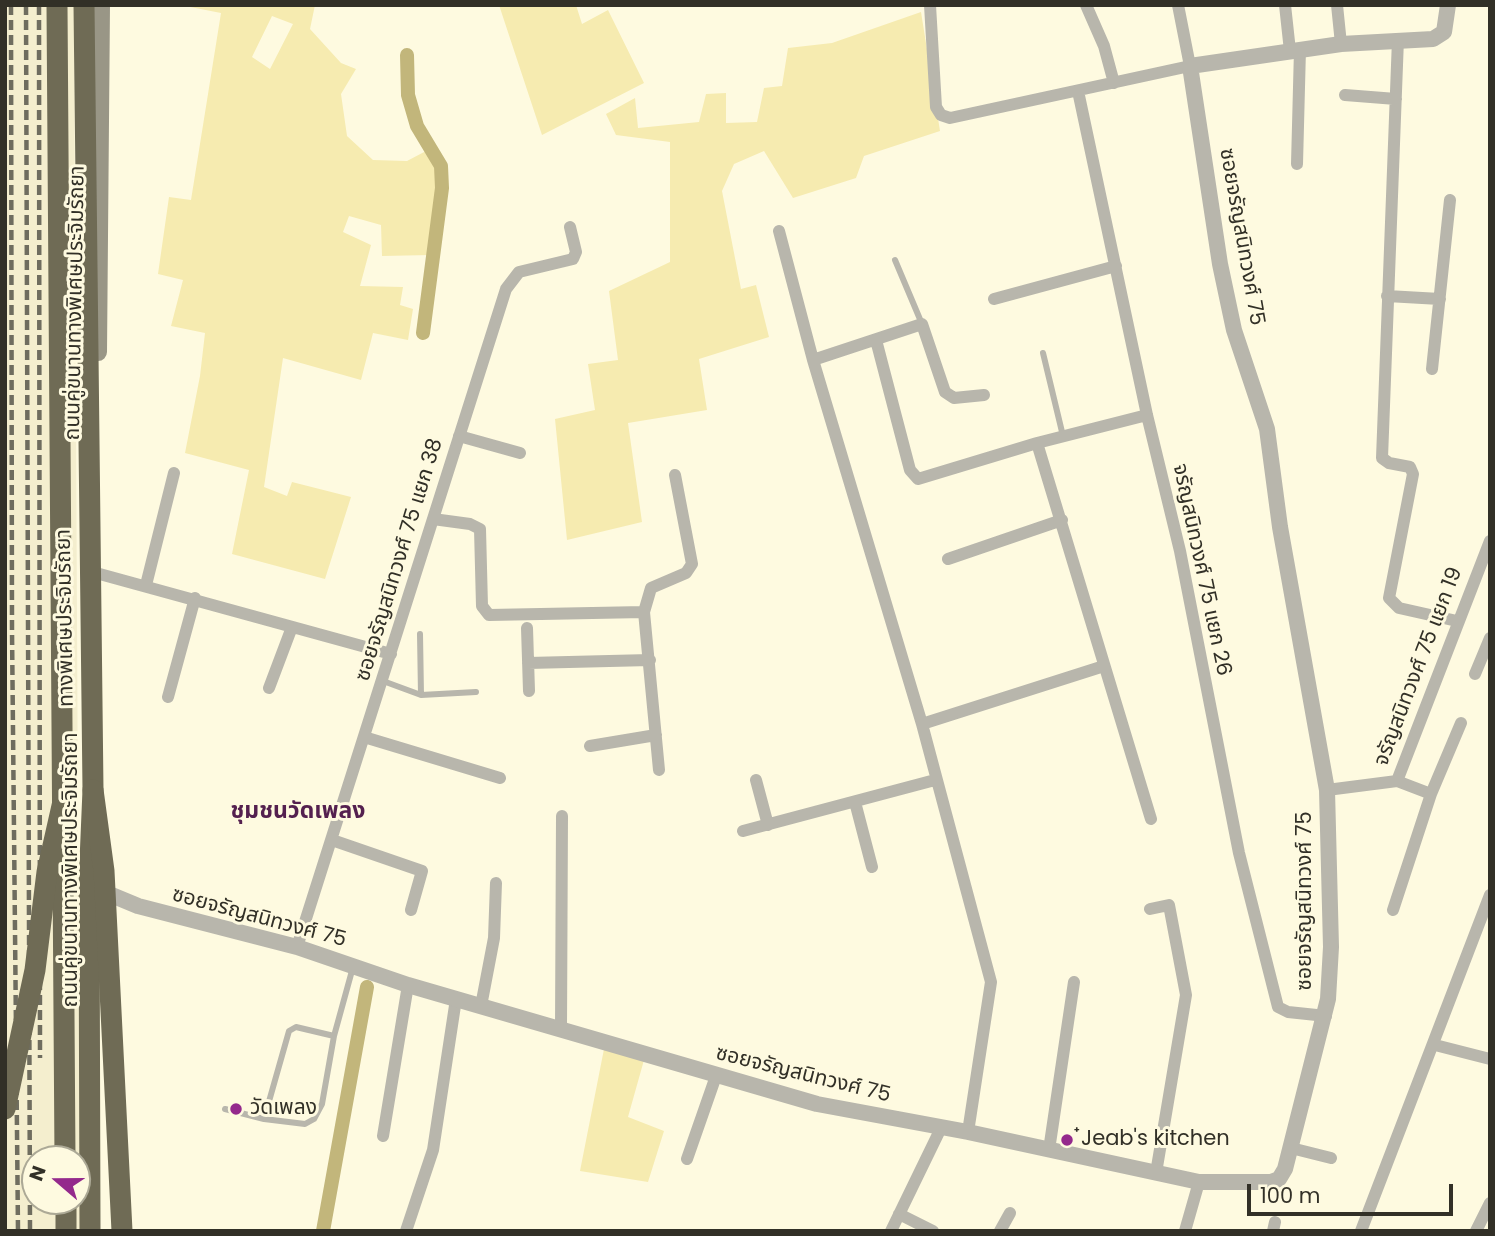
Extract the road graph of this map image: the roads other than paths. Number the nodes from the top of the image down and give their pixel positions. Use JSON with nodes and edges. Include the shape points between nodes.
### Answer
{"nodes":[{"id":1,"x":57,"y":5,"type":"edge"},
{"id":2,"x":84,"y":5,"type":"edge"},
{"id":3,"x":101,"y":5,"type":"edge"},
{"id":4,"x":930,"y":5,"type":"edge"},
{"id":5,"x":1087,"y":5,"type":"edge"},
{"id":6,"x":1178,"y":5,"type":"edge"},
{"id":7,"x":1285,"y":5,"type":"edge"},
{"id":8,"x":1337,"y":5,"type":"edge"},
{"id":9,"x":1448,"y":5,"type":"edge"},
{"id":10,"x":1398,"y":39,"type":"junction"},
{"id":11,"x":1341,"y":44,"type":"junction"},
{"id":12,"x":1295,"y":50,"type":"junction"},
{"id":13,"x":1190,"y":66,"type":"junction"},
{"id":14,"x":1114,"y":83,"type":"junction"},
{"id":15,"x":1078,"y":91,"type":"junction"},
{"id":16,"x":1345,"y":95,"type":"dead end"},
{"id":17,"x":1396,"y":99,"type":"junction"},
{"id":18,"x":1297,"y":164,"type":"dead end"},
{"id":19,"x":1450,"y":200,"type":"dead end"},
{"id":20,"x":570,"y":226,"type":"dead end"},
{"id":21,"x":779,"y":231,"type":"dead end"},
{"id":22,"x":895,"y":260,"type":"dead end"},
{"id":23,"x":1116,"y":266,"type":"junction"},
{"id":24,"x":1387,"y":296,"type":"junction"},
{"id":25,"x":994,"y":299,"type":"dead end"},
{"id":26,"x":1440,"y":299,"type":"junction"},
{"id":27,"x":922,"y":324,"type":"junction"},
{"id":28,"x":876,"y":340,"type":"junction"},
{"id":29,"x":1043,"y":353,"type":"dead end"},
{"id":30,"x":813,"y":360,"type":"junction"},
{"id":31,"x":1432,"y":369,"type":"dead end"},
{"id":32,"x":984,"y":395,"type":"dead end"},
{"id":33,"x":1146,"y":415,"type":"junction"},
{"id":34,"x":459,"y":436,"type":"junction"},
{"id":35,"x":1063,"y":436,"type":"junction"},
{"id":36,"x":1037,"y":443,"type":"junction"},
{"id":37,"x":520,"y":453,"type":"dead end"},
{"id":38,"x":174,"y":473,"type":"dead end"},
{"id":39,"x":675,"y":475,"type":"dead end"},
{"id":40,"x":433,"y":519,"type":"junction"},
{"id":41,"x":1062,"y":520,"type":"junction"},
{"id":42,"x":1490,"y":541,"type":"edge"},
{"id":43,"x":948,"y":559,"type":"dead end"},
{"id":44,"x":96,"y":573,"type":"junction"},
{"id":45,"x":146,"y":585,"type":"junction"},
{"id":46,"x":195,"y":598,"type":"junction"},
{"id":47,"x":644,"y":612,"type":"junction"},
{"id":48,"x":1457,"y":621,"type":"junction"},
{"id":49,"x":292,"y":627,"type":"junction"},
{"id":50,"x":527,"y":628,"type":"dead end"},
{"id":51,"x":420,"y":634,"type":"dead end"},
{"id":52,"x":1490,"y":638,"type":"edge"},
{"id":53,"x":391,"y":654,"type":"junction"},
{"id":54,"x":650,"y":660,"type":"junction"},
{"id":55,"x":528,"y":663,"type":"junction"},
{"id":56,"x":1104,"y":666,"type":"junction"},
{"id":57,"x":1475,"y":674,"type":"dead end"},
{"id":58,"x":383,"y":681,"type":"junction"},
{"id":59,"x":269,"y":688,"type":"dead end"},
{"id":60,"x":529,"y":691,"type":"dead end"},
{"id":61,"x":476,"y":692,"type":"dead end"},
{"id":62,"x":421,"y":695,"type":"junction"},
{"id":63,"x":168,"y":697,"type":"dead end"},
{"id":64,"x":1461,"y":723,"type":"dead end"},
{"id":65,"x":922,"y":724,"type":"junction"},
{"id":66,"x":656,"y":735,"type":"junction"},
{"id":67,"x":364,"y":737,"type":"junction"},
{"id":68,"x":590,"y":746,"type":"dead end"},
{"id":69,"x":659,"y":770,"type":"dead end"},
{"id":70,"x":500,"y":778,"type":"dead end"},
{"id":71,"x":756,"y":780,"type":"dead end"},
{"id":72,"x":935,"y":780,"type":"junction"},
{"id":73,"x":1397,"y":781,"type":"junction"},
{"id":74,"x":93,"y":790,"type":"junction"},
{"id":75,"x":1327,"y":790,"type":"junction"},
{"id":76,"x":1431,"y":794,"type":"junction"},
{"id":77,"x":64,"y":797,"type":"junction"},
{"id":78,"x":855,"y":802,"type":"junction"},
{"id":79,"x":562,"y":816,"type":"dead end"},
{"id":80,"x":1151,"y":819,"type":"dead end"},
{"id":81,"x":768,"y":825,"type":"junction"},
{"id":82,"x":743,"y":831,"type":"dead end"},
{"id":83,"x":332,"y":840,"type":"junction"},
{"id":84,"x":872,"y":867,"type":"dead end"},
{"id":85,"x":496,"y":883,"type":"dead end"},
{"id":86,"x":93,"y":887,"type":"junction"},
{"id":87,"x":1490,"y":895,"type":"edge"},
{"id":88,"x":1150,"y":909,"type":"dead end"},
{"id":89,"x":411,"y":910,"type":"dead end"},
{"id":90,"x":1393,"y":910,"type":"dead end"},
{"id":91,"x":297,"y":947,"type":"junction"},
{"id":92,"x":354,"y":966,"type":"junction"},
{"id":93,"x":1074,"y":982,"type":"dead end"},
{"id":94,"x":408,"y":985,"type":"junction"},
{"id":95,"x":456,"y":999,"type":"junction"},
{"id":96,"x":481,"y":1006,"type":"junction"},
{"id":97,"x":1326,"y":1016,"type":"junction"},
{"id":98,"x":561,"y":1028,"type":"junction"},
{"id":99,"x":334,"y":1036,"type":"junction"},
{"id":100,"x":1435,"y":1045,"type":"junction"},
{"id":101,"x":1490,"y":1059,"type":"edge"},
{"id":102,"x":716,"y":1076,"type":"junction"},
{"id":103,"x":5,"y":1109,"type":"edge"},
{"id":104,"x":225,"y":1109,"type":"dead end"},
{"id":105,"x":264,"y":1119,"type":"junction"},
{"id":106,"x":941,"y":1128,"type":"junction"},
{"id":107,"x":968,"y":1132,"type":"junction"},
{"id":108,"x":383,"y":1136,"type":"dead end"},
{"id":109,"x":65,"y":1145,"type":"edge"},
{"id":110,"x":1291,"y":1148,"type":"junction"},
{"id":111,"x":1049,"y":1150,"type":"junction"},
{"id":112,"x":1331,"y":1158,"type":"dead end"},
{"id":113,"x":687,"y":1159,"type":"dead end"},
{"id":114,"x":1156,"y":1173,"type":"junction"},
{"id":115,"x":1199,"y":1182,"type":"junction"},
{"id":116,"x":1490,"y":1203,"type":"edge"},
{"id":117,"x":899,"y":1213,"type":"junction"},
{"id":118,"x":1010,"y":1213,"type":"dead end"},
{"id":119,"x":93,"y":1231,"type":"edge"},
{"id":120,"x":122,"y":1231,"type":"edge"},
{"id":121,"x":406,"y":1231,"type":"edge"},
{"id":122,"x":891,"y":1231,"type":"edge"},
{"id":123,"x":933,"y":1231,"type":"edge"},
{"id":124,"x":1000,"y":1231,"type":"edge"},
{"id":125,"x":1185,"y":1231,"type":"edge"},
{"id":126,"x":1361,"y":1231,"type":"edge"},
{"id":127,"x":1476,"y":1231,"type":"edge"}],
"edges":[{"from":1,"to":77,"type":"highway","name":"ทางพิเศษประจิมรัถยา"},
{"from":2,"to":74,"type":"highway","name":"ทางพิเศษประจิมรัถยา"},
{"from":3,"to":44,"type":"main road","name":"ถนนคู่ขนานทางพิเศษประจิมรัถยา"},
{"from":4,"to":15,"type":"street","via":[[936,107],[944,117]]},
{"from":5,"to":14,"type":"street"},
{"from":6,"to":13,"type":"street"},
{"from":7,"to":12,"type":"street"},
{"from":8,"to":11,"type":"street"},
{"from":9,"to":10,"type":"street","via":[[1448,23],[1439,37]]},
{"from":10,"to":11,"type":"street"},
{"from":10,"to":17,"type":"street"},
{"from":11,"to":12,"type":"street"},
{"from":12,"to":13,"type":"street"},
{"from":12,"to":18,"type":"street"},
{"from":13,"to":14,"type":"street"},
{"from":13,"to":75,"type":"street","name":"ซอยจรัญสนิทวงศ์ 75","via":[[1220,264],[1234,330],[1267,429]]},
{"from":14,"to":15,"type":"street"},
{"from":15,"to":23,"type":"street","name":"จรัญสนิทวงศ์ 75 แยก 26"},
{"from":16,"to":17,"type":"street"},
{"from":17,"to":24,"type":"street"},
{"from":19,"to":26,"type":"street"},
{"from":20,"to":34,"type":"street","name":"ซอยจรัญสนิทวงศ์ 75 แยก 38","via":[[576,251],[573,258],[519,272],[506,289]]},
{"from":21,"to":30,"type":"street"},
{"from":22,"to":27,"type":"lane"},
{"from":23,"to":25,"type":"street"},
{"from":23,"to":33,"type":"street","name":"จรัญสนิทวงศ์ 75 แยก 26"},
{"from":24,"to":26,"type":"street"},
{"from":24,"to":48,"type":"street","via":[[1382,458],[1413,471],[1389,598],[1399,608]]},
{"from":26,"to":31,"type":"street"},
{"from":27,"to":28,"type":"street"},
{"from":27,"to":32,"type":"street","via":[[945,392],[954,397]]},
{"from":28,"to":30,"type":"street"},
{"from":28,"to":36,"type":"street","via":[[914,477],[922,480]]},
{"from":29,"to":35,"type":"lane"},
{"from":30,"to":65,"type":"street"},
{"from":33,"to":35,"type":"street"},
{"from":33,"to":97,"type":"street","name":"จรัญสนิทวงศ์ 75 แยก 26","via":[[1180,551],[1239,853],[1278,1007]]},
{"from":34,"to":37,"type":"street"},
{"from":34,"to":40,"type":"street","name":"ซอยจรัญสนิทวงศ์ 75 แยก 38"},
{"from":35,"to":36,"type":"street"},
{"from":36,"to":41,"type":"street"},
{"from":38,"to":45,"type":"street"},
{"from":39,"to":47,"type":"street","via":[[692,564],[686,573],[651,588]]},
{"from":40,"to":47,"type":"street","via":[[480,529],[482,606],[488,615]]},
{"from":40,"to":53,"type":"street","name":"ซอยจรัญสนิทวงศ์ 75 แยก 38"},
{"from":41,"to":43,"type":"street"},
{"from":41,"to":56,"type":"street"},
{"from":42,"to":48,"type":"street","name":"จรัญสนิทวงศ์ 75 แยก 19"},
{"from":44,"to":45,"type":"street"},
{"from":44,"to":86,"type":"main road","name":"ถนนคู่ขนานทางพิเศษประจิมรัถยา"},
{"from":45,"to":46,"type":"street"},
{"from":46,"to":49,"type":"street"},
{"from":46,"to":63,"type":"street"},
{"from":47,"to":54,"type":"street"},
{"from":48,"to":73,"type":"street","name":"จรัญสนิทวงศ์ 75 แยก 19"},
{"from":49,"to":53,"type":"street"},
{"from":49,"to":59,"type":"street"},
{"from":50,"to":55,"type":"street"},
{"from":51,"to":62,"type":"lane"},
{"from":52,"to":57,"type":"street"},
{"from":53,"to":58,"type":"street","name":"ซอยจรัญสนิทวงศ์ 75 แยก 38"},
{"from":54,"to":55,"type":"street"},
{"from":54,"to":66,"type":"street"},
{"from":55,"to":60,"type":"street"},
{"from":56,"to":65,"type":"street"},
{"from":56,"to":80,"type":"street"},
{"from":58,"to":62,"type":"lane"},
{"from":58,"to":67,"type":"street","name":"ซอยจรัญสนิทวงศ์ 75 แยก 38"},
{"from":61,"to":62,"type":"lane"},
{"from":64,"to":76,"type":"street"},
{"from":65,"to":72,"type":"street"},
{"from":66,"to":68,"type":"street"},
{"from":66,"to":69,"type":"street"},
{"from":67,"to":70,"type":"street"},
{"from":67,"to":83,"type":"street","name":"ซอยจรัญสนิทวงศ์ 75 แยก 38"},
{"from":71,"to":81,"type":"street"},
{"from":72,"to":78,"type":"street"},
{"from":72,"to":107,"type":"street","via":[[991,982]]},
{"from":73,"to":75,"type":"street","name":"จรัญสนิทวงศ์ 75 แยก 19"},
{"from":73,"to":76,"type":"street"},
{"from":74,"to":119,"type":"highway","name":"ทางพิเศษประจิมรัถยา","bridge":true,"via":[[89,884]]},
{"from":74,"to":120,"type":"highway","bridge":true,"via":[[104,871]]},
{"from":75,"to":97,"type":"street","name":"ซอยจรัญสนิทวงศ์ 75","via":[[1331,947]]},
{"from":76,"to":90,"type":"street"},
{"from":77,"to":103,"type":"highway","bridge":true,"via":[[47,872],[35,970]]},
{"from":77,"to":109,"type":"highway","name":"ทางพิเศษประจิมรัถยา","bridge":true},
{"from":78,"to":81,"type":"street"},
{"from":78,"to":84,"type":"street"},
{"from":79,"to":98,"type":"street"},
{"from":81,"to":82,"type":"street"},
{"from":83,"to":89,"type":"street","via":[[422,871]]},
{"from":83,"to":91,"type":"street","name":"ซอยจรัญสนิทวงศ์ 75 แยก 38"},
{"from":85,"to":96,"type":"street","via":[[494,938]]},
{"from":86,"to":91,"type":"street","name":"ซอยจรัญสนิทวงศ์ 75","via":[[138,906]]},
{"from":86,"to":119,"type":"main road","name":"ถนนคู่ขนานทางพิเศษประจิมรัถยา"},
{"from":87,"to":100,"type":"street"},
{"from":88,"to":114,"type":"street","via":[[1169,905],[1186,995]]},
{"from":91,"to":92,"type":"street","name":"ซอยจรัญสนิทวงศ์ 75"},
{"from":92,"to":94,"type":"street","name":"ซอยจรัญสนิทวงศ์ 75"},
{"from":92,"to":99,"type":"lane"},
{"from":93,"to":111,"type":"street"},
{"from":94,"to":95,"type":"street","name":"ซอยจรัญสนิทวงศ์ 75"},
{"from":94,"to":108,"type":"street"},
{"from":95,"to":96,"type":"street","name":"ซอยจรัญสนิทวงศ์ 75"},
{"from":95,"to":121,"type":"street","via":[[433,1150]]},
{"from":96,"to":98,"type":"street","name":"ซอยจรัญสนิทวงศ์ 75"},
{"from":97,"to":110,"type":"street","name":"ซอยจรัญสนิทวงศ์ 75"},
{"from":98,"to":102,"type":"street","name":"ซอยจรัญสนิทวงศ์ 75"},
{"from":99,"to":105,"type":"lane","via":[[322,1104],[314,1119],[305,1124]]},
{"from":99,"to":105,"type":"lane","via":[[296,1027],[289,1031]]},
{"from":100,"to":101,"type":"street"},
{"from":100,"to":126,"type":"street"},
{"from":102,"to":106,"type":"street","name":"ซอยจรัญสนิทวงศ์ 75","via":[[817,1104]]},
{"from":102,"to":113,"type":"street"},
{"from":104,"to":105,"type":"lane"},
{"from":106,"to":107,"type":"street","name":"ซอยจรัญสนิทวงศ์ 75"},
{"from":106,"to":117,"type":"street"},
{"from":107,"to":111,"type":"street","name":"ซอยจรัญสนิทวงศ์ 75"},
{"from":110,"to":112,"type":"street"},
{"from":110,"to":115,"type":"street","name":"ซอยจรัญสนิทวงศ์ 75","via":[[1283,1175],[1275,1182]]},
{"from":111,"to":114,"type":"street","name":"ซอยจรัญสนิทวงศ์ 75"},
{"from":114,"to":115,"type":"street","name":"ซอยจรัญสนิทวงศ์ 75"},
{"from":115,"to":125,"type":"street"},
{"from":116,"to":127,"type":"street"},
{"from":117,"to":122,"type":"street"},
{"from":117,"to":123,"type":"street"},
{"from":118,"to":124,"type":"street"}]}
